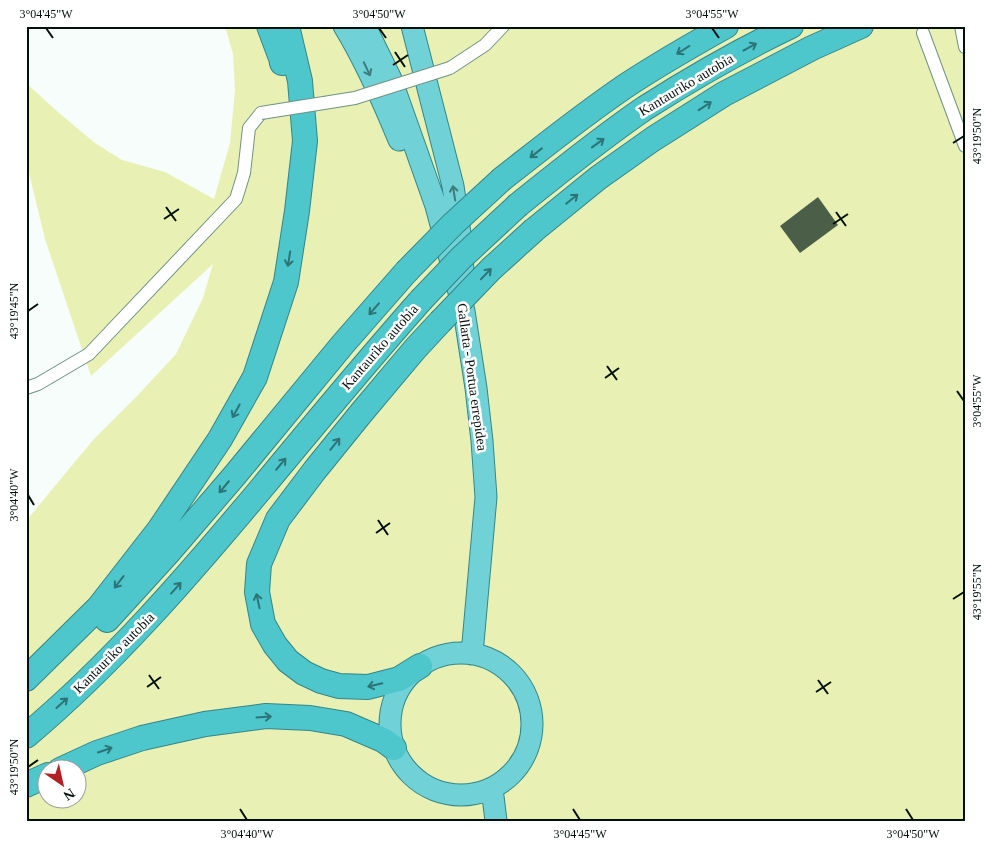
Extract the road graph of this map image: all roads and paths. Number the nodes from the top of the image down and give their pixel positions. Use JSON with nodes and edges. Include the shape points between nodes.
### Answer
{"nodes":[{"id":1,"x":269,"y":26,"type":"edge"},
{"id":2,"x":287,"y":26,"type":"edge"},
{"id":3,"x":344,"y":26,"type":"edge"},
{"id":4,"x":365,"y":26,"type":"edge"},
{"id":5,"x":412,"y":26,"type":"edge"},
{"id":6,"x":503,"y":26,"type":"edge"},
{"id":7,"x":726,"y":26,"type":"edge"},
{"id":8,"x":791,"y":26,"type":"edge"},
{"id":9,"x":862,"y":26,"type":"edge"},
{"id":10,"x":961,"y":26,"type":"edge"},
{"id":11,"x":923,"y":33,"type":"dead end"},
{"id":12,"x":965,"y":47,"type":"edge"},
{"id":13,"x":965,"y":146,"type":"edge"},
{"id":14,"x":297,"y":211,"type":"junction"},
{"id":15,"x":464,"y":311,"type":"junction"},
{"id":16,"x":26,"y":388,"type":"edge"},
{"id":17,"x":472,"y":654,"type":"junction"},
{"id":18,"x":420,"y":666,"type":"junction"},
{"id":19,"x":26,"y":679,"type":"edge"},
{"id":20,"x":26,"y":697,"type":"edge"},
{"id":21,"x":26,"y":736,"type":"edge"},
{"id":22,"x":394,"y":748,"type":"junction"},
{"id":23,"x":82,"y":760,"type":"edge"},
{"id":24,"x":38,"y":780,"type":"edge"},
{"id":25,"x":26,"y":785,"type":"edge"},
{"id":26,"x":492,"y":788,"type":"junction"},
{"id":27,"x":496,"y":821,"type":"edge"}],
"edges":[{"from":1,"to":14,"type":"highway","via":[[281,58],[296,139]]},
{"from":2,"to":14,"type":"highway","via":[[300,81],[305,141]]},
{"from":3,"to":15,"type":"highway","one_way":true,"via":[[389,115]]},
{"from":4,"to":15,"type":"highway","name":"Gallarta - Portua errepidea","via":[[392,79],[430,188]]},
{"from":15,"to":5,"type":"highway","one_way":true,"via":[[461,240],[453,186]]},
{"from":6,"to":16,"type":"street","bridge":true,"via":[[486,45],[450,68],[355,98],[260,113],[249,128],[244,173],[236,199],[90,354]]},
{"from":7,"to":20,"type":"highway","name":"Kantauriko autobia","one_way":true,"bridge":true,"via":[[689,46],[580,119],[502,179],[453,224],[343,344],[168,554],[114,612]]},
{"from":21,"to":8,"type":"highway","name":"Kantauriko autobia","one_way":true,"bridge":true,"via":[[144,624],[421,300],[518,205],[645,109],[703,73]]},
{"from":18,"to":9,"type":"highway","one_way":true,"bridge":true,"via":[[399,678],[368,687],[339,686],[304,673],[288,661],[263,624],[257,592],[259,564],[278,519],[415,349],[491,269],[534,230],[598,178],[724,94]]},
{"from":10,"to":12,"type":"street"},
{"from":11,"to":13,"type":"street"},
{"from":14,"to":19,"type":"highway","one_way":true,"via":[[286,282],[255,376],[220,439],[159,530],[99,607]]},
{"from":15,"to":17,"type":"highway","name":"Gallarta - Portua errepidea","via":[[476,388],[486,496]]},
{"from":17,"to":18,"type":"highway","via":[[445,655]]},
{"from":17,"to":26,"type":"highway","via":[[486,657],[510,671],[526,694],[533,720],[529,748],[523,760],[504,781]]},
{"from":18,"to":22,"type":"highway","via":[[404,681],[394,700],[390,722]]},
{"from":23,"to":22,"type":"highway","one_way":true,"via":[[142,738],[205,724],[266,716],[346,724]]},
{"from":22,"to":26,"type":"highway","via":[[407,771],[440,792],[467,795]]},
{"from":24,"to":25,"type":"highway"},
{"from":26,"to":27,"type":"highway"}]}
